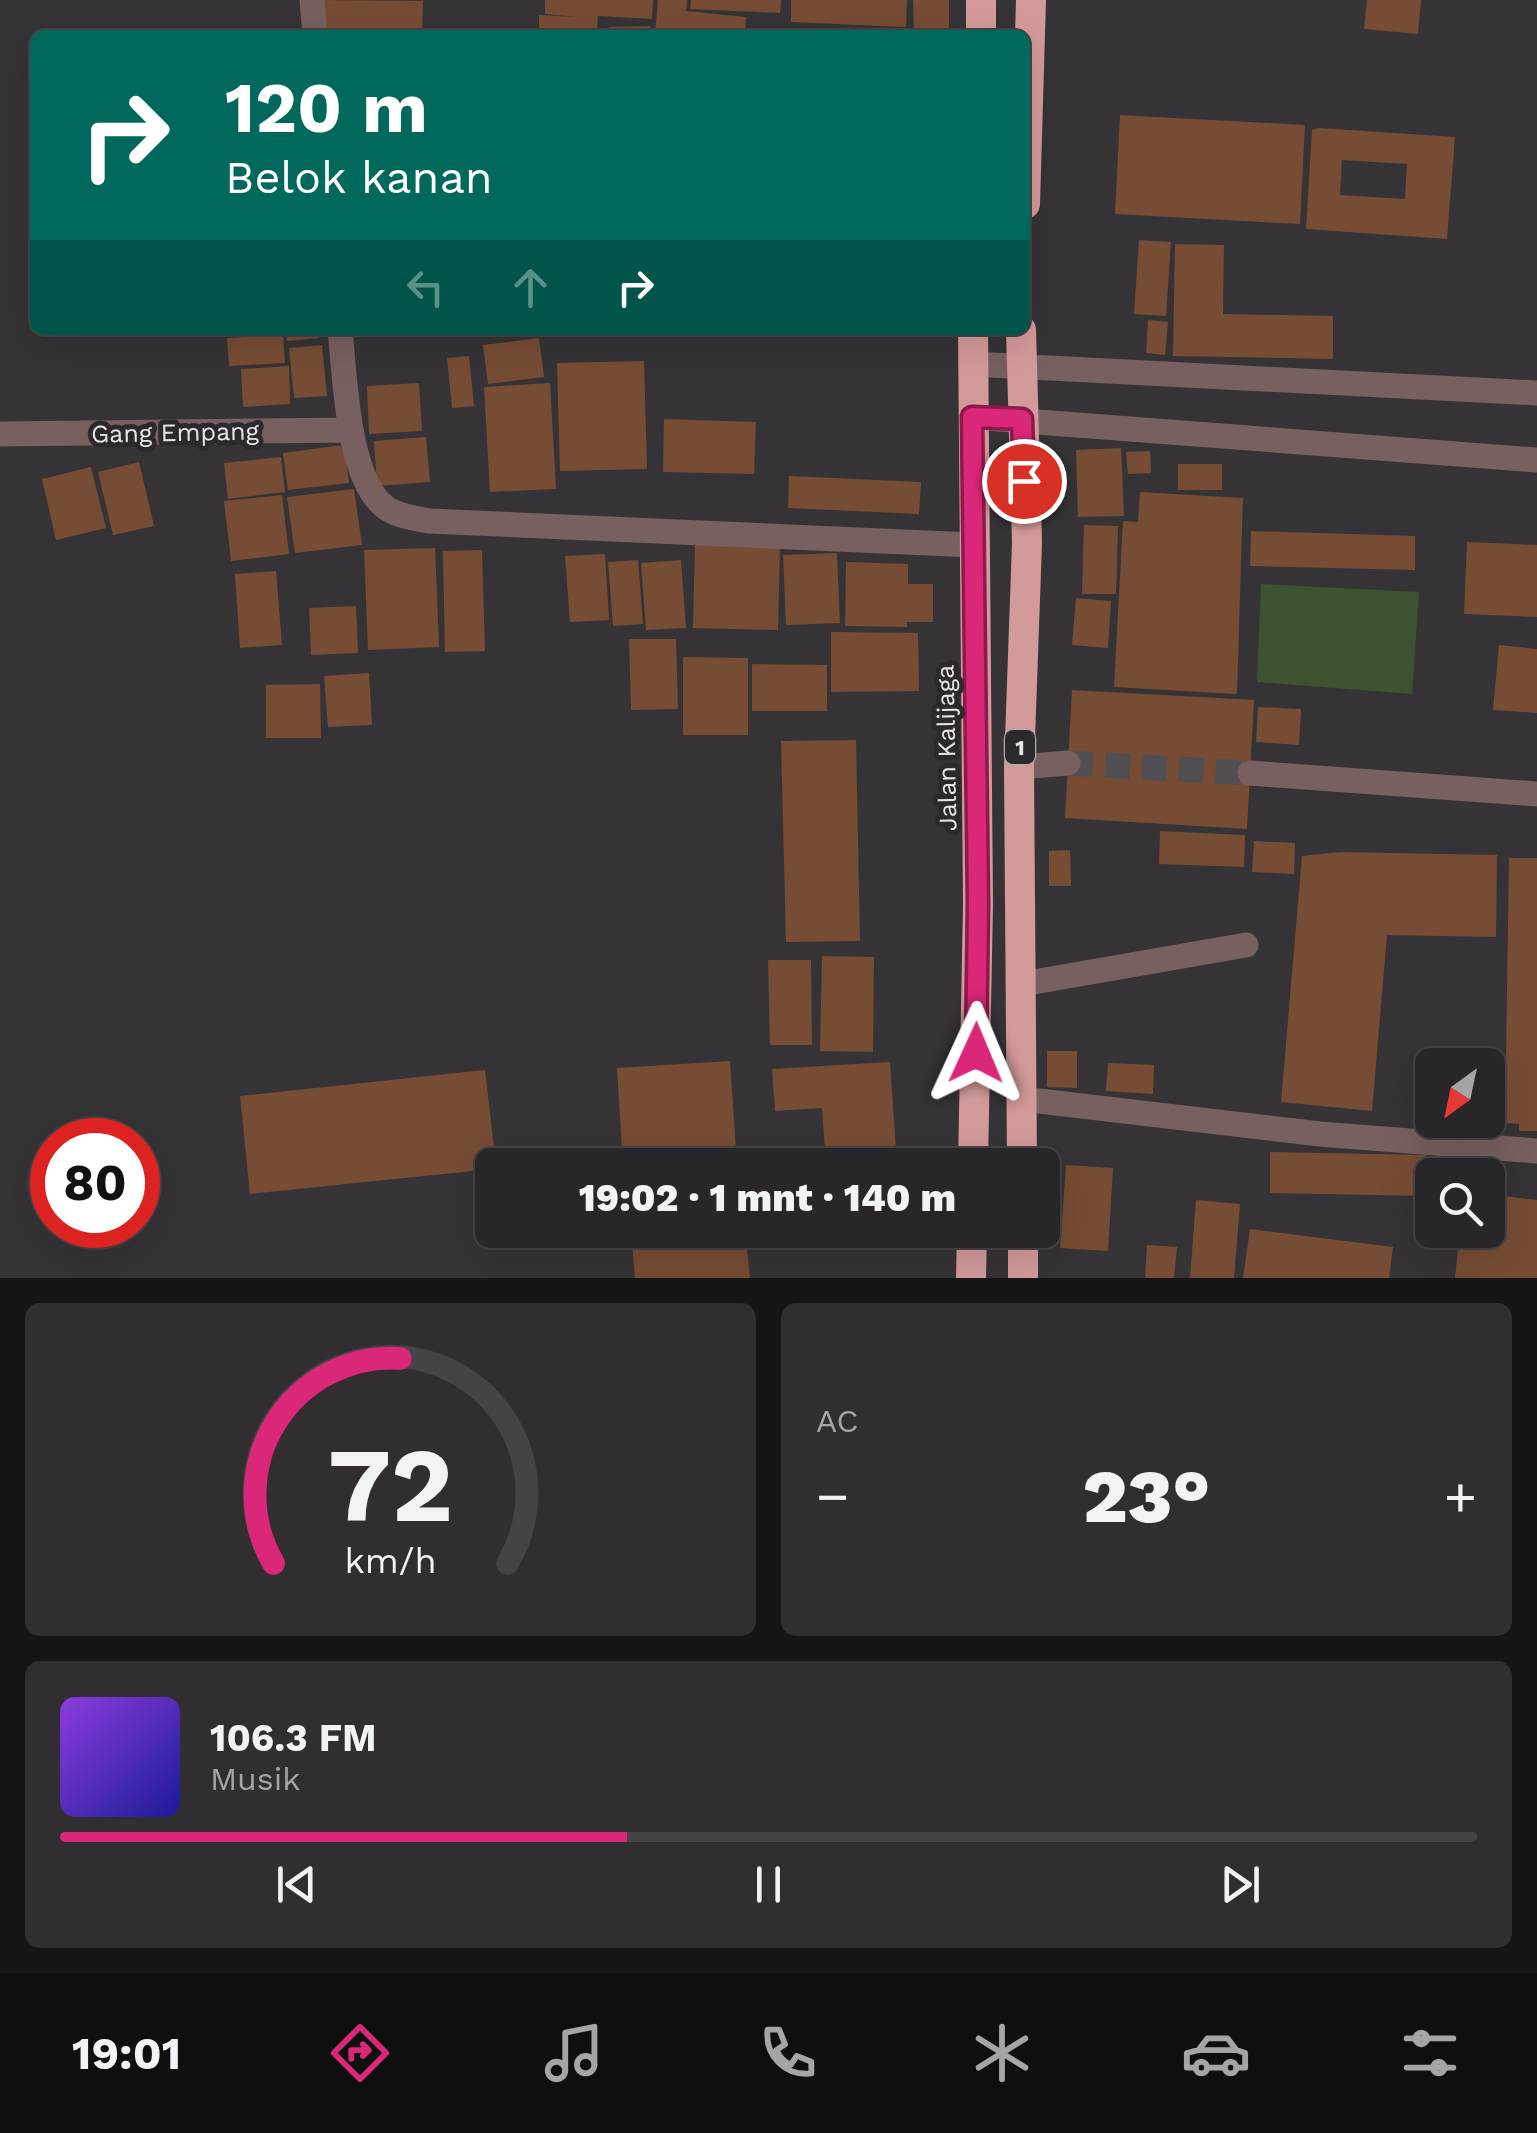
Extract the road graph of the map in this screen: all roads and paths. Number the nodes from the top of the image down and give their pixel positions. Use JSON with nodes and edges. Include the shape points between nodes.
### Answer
{"nodes":[{"id":1,"x":312,"y":0,"type":"edge"},
{"id":2,"x":981,"y":0,"type":"edge"},
{"id":3,"x":1031,"y":0,"type":"edge"},
{"id":4,"x":315,"y":30,"type":"edge"},
{"id":5,"x":980,"y":30,"type":"edge"},
{"id":6,"x":1030,"y":34,"type":"edge"},
{"id":7,"x":341,"y":335,"type":"edge"},
{"id":8,"x":973,"y":335,"type":"edge"},
{"id":9,"x":1021,"y":335,"type":"edge"},
{"id":10,"x":972,"y":364,"type":"junction"},
{"id":11,"x":1020,"y":364,"type":"junction"},
{"id":12,"x":1537,"y":393,"type":"edge"},
{"id":13,"x":972,"y":417,"type":"junction"},
{"id":14,"x":1022,"y":419,"type":"junction"},
{"id":15,"x":351,"y":430,"type":"junction"},
{"id":16,"x":0,"y":434,"type":"edge"},
{"id":17,"x":1537,"y":460,"type":"edge"},
{"id":18,"x":974,"y":544,"type":"junction"},
{"id":19,"x":1068,"y":763,"type":"tunnel mouth"},
{"id":20,"x":1020,"y":767,"type":"junction"},
{"id":21,"x":1250,"y":773,"type":"tunnel mouth"},
{"id":22,"x":1537,"y":794,"type":"edge"},
{"id":23,"x":1246,"y":945,"type":"dead end"},
{"id":24,"x":1022,"y":984,"type":"junction"},
{"id":25,"x":1022,"y":1099,"type":"junction"},
{"id":26,"x":973,"y":1148,"type":"edge"},
{"id":27,"x":1022,"y":1148,"type":"edge"},
{"id":28,"x":1537,"y":1151,"type":"edge"},
{"id":29,"x":972,"y":1248,"type":"edge"},
{"id":30,"x":1022,"y":1248,"type":"edge"},
{"id":31,"x":971,"y":1278,"type":"edge"},
{"id":32,"x":1023,"y":1278,"type":"edge"}],
"edges":[{"from":1,"to":4,"type":"street"},
{"from":2,"to":5,"type":"highway"},
{"from":3,"to":6,"type":"highway"},
{"from":7,"to":15,"type":"street"},
{"from":8,"to":10,"type":"highway","name":"Jalan Kalijaga","number":"1"},
{"from":9,"to":11,"type":"highway","number":"1"},
{"from":10,"to":11,"type":"street"},
{"from":10,"to":13,"type":"highway","name":"Jalan Kalijaga","number":"1"},
{"from":11,"to":12,"type":"street"},
{"from":11,"to":14,"type":"highway","number":"1"},
{"from":13,"to":14,"type":"street"},
{"from":13,"to":18,"type":"highway","name":"Jalan Kalijaga","number":"1"},
{"from":14,"to":17,"type":"street"},
{"from":14,"to":20,"type":"highway","number":"1","via":[[1027,543]]},
{"from":15,"to":16,"type":"street","name":"Gang Empang"},
{"from":15,"to":18,"type":"street","via":[[376,500],[389,511],[428,521]]},
{"from":18,"to":26,"type":"highway","name":"Jalan Kalijaga","number":"1"},
{"from":19,"to":20,"type":"street"},
{"from":20,"to":24,"type":"highway","number":"1"},
{"from":21,"to":22,"type":"street"},
{"from":23,"to":24,"type":"street"},
{"from":24,"to":25,"type":"highway","number":"1"},
{"from":25,"to":27,"type":"highway","number":"1"},
{"from":25,"to":28,"type":"street"},
{"from":29,"to":31,"type":"highway"},
{"from":30,"to":32,"type":"highway"}]}
